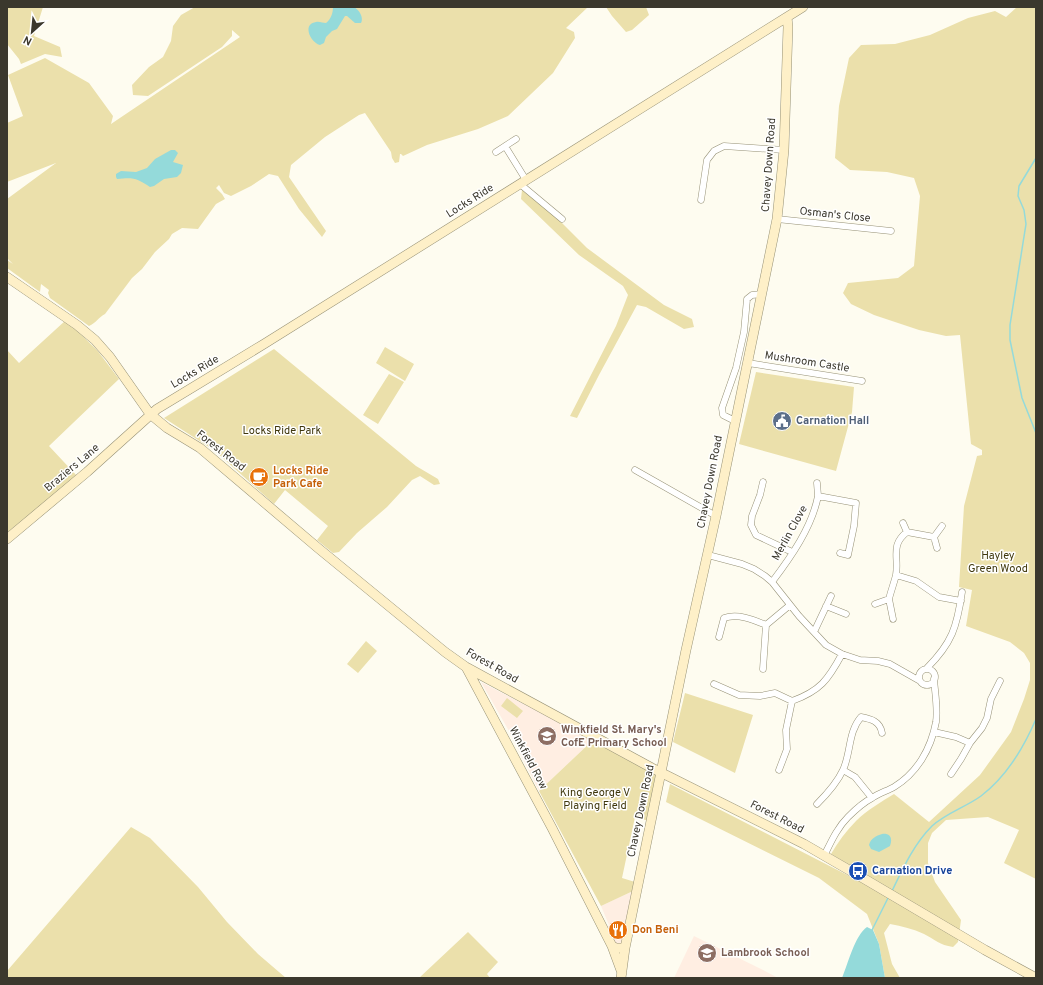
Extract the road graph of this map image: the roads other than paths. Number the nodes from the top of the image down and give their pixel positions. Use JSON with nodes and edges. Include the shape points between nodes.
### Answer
{"nodes":[{"id":1,"x":803,"y":7,"type":"edge"},
{"id":2,"x":787,"y":17,"type":"junction"},
{"id":3,"x":516,"y":139,"type":"dead end"},
{"id":4,"x":505,"y":146,"type":"junction"},
{"id":5,"x":784,"y":150,"type":"junction"},
{"id":6,"x":496,"y":152,"type":"dead end"},
{"id":7,"x":523,"y":182,"type":"junction"},
{"id":8,"x":701,"y":200,"type":"dead end"},
{"id":9,"x":562,"y":219,"type":"dead end"},
{"id":10,"x":777,"y":219,"type":"junction"},
{"id":11,"x":891,"y":230,"type":"dead end"},
{"id":12,"x":7,"y":277,"type":"edge"},
{"id":13,"x":762,"y":294,"type":"junction"},
{"id":14,"x":748,"y":363,"type":"junction"},
{"id":15,"x":862,"y":381,"type":"dead end"},
{"id":16,"x":150,"y":414,"type":"junction"},
{"id":17,"x":735,"y":421,"type":"junction"},
{"id":18,"x":635,"y":470,"type":"dead end"},
{"id":19,"x":763,"y":482,"type":"dead end"},
{"id":20,"x":817,"y":483,"type":"dead end"},
{"id":21,"x":818,"y":496,"type":"junction"},
{"id":22,"x":716,"y":516,"type":"junction"},
{"id":23,"x":903,"y":523,"type":"dead end"},
{"id":24,"x":942,"y":526,"type":"dead end"},
{"id":25,"x":907,"y":532,"type":"junction"},
{"id":26,"x":934,"y":538,"type":"junction"},
{"id":27,"x":7,"y":539,"type":"edge"},
{"id":28,"x":937,"y":548,"type":"dead end"},
{"id":29,"x":792,"y":552,"type":"junction"},
{"id":30,"x":840,"y":553,"type":"dead end"},
{"id":31,"x":708,"y":555,"type":"junction"},
{"id":32,"x":896,"y":575,"type":"junction"},
{"id":33,"x":772,"y":582,"type":"junction"},
{"id":34,"x":962,"y":592,"type":"dead end"},
{"id":35,"x":831,"y":596,"type":"dead end"},
{"id":36,"x":889,"y":600,"type":"junction"},
{"id":37,"x":961,"y":601,"type":"junction"},
{"id":38,"x":875,"y":604,"type":"dead end"},
{"id":39,"x":790,"y":605,"type":"junction"},
{"id":40,"x":826,"y":606,"type":"junction"},
{"id":41,"x":846,"y":614,"type":"dead end"},
{"id":42,"x":893,"y":619,"type":"dead end"},
{"id":43,"x":766,"y":624,"type":"junction"},
{"id":44,"x":814,"y":632,"type":"junction"},
{"id":45,"x":719,"y":637,"type":"dead end"},
{"id":46,"x":842,"y":654,"type":"junction"},
{"id":47,"x":939,"y":655,"type":"junction"},
{"id":48,"x":466,"y":667,"type":"junction"},
{"id":49,"x":763,"y":669,"type":"dead end"},
{"id":50,"x":925,"y":669,"type":"junction"},
{"id":51,"x":906,"y":672,"type":"junction"},
{"id":52,"x":934,"y":672,"type":"junction"},
{"id":53,"x":934,"y":679,"type":"junction"},
{"id":54,"x":1000,"y":681,"type":"dead end"},
{"id":55,"x":923,"y":683,"type":"junction"},
{"id":56,"x":714,"y":684,"type":"dead end"},
{"id":57,"x":935,"y":700,"type":"junction"},
{"id":58,"x":792,"y":702,"type":"junction"},
{"id":59,"x":934,"y":732,"type":"junction"},
{"id":60,"x":882,"y":733,"type":"dead end"},
{"id":61,"x":970,"y":743,"type":"junction"},
{"id":62,"x":779,"y":770,"type":"dead end"},
{"id":63,"x":844,"y":770,"type":"junction"},
{"id":64,"x":661,"y":772,"type":"junction"},
{"id":65,"x":951,"y":774,"type":"dead end"},
{"id":66,"x":872,"y":798,"type":"junction"},
{"id":67,"x":817,"y":804,"type":"dead end"},
{"id":68,"x":824,"y":856,"type":"junction"},
{"id":69,"x":612,"y":946,"type":"junction"},
{"id":70,"x":625,"y":948,"type":"junction"},
{"id":71,"x":622,"y":976,"type":"edge"},
{"id":72,"x":1036,"y":978,"type":"edge"}],
"edges":[{"from":1,"to":2,"type":"main road","name":"Locks Ride"},
{"from":2,"to":5,"type":"main road","name":"Chavey Down Road"},
{"from":2,"to":7,"type":"main road","name":"Locks Ride"},
{"from":3,"to":4,"type":"street"},
{"from":4,"to":6,"type":"street"},
{"from":4,"to":7,"type":"street"},
{"from":5,"to":8,"type":"street","via":[[724,146],[714,152],[707,160]]},
{"from":5,"to":10,"type":"main road","name":"Chavey Down Road"},
{"from":7,"to":9,"type":"street"},
{"from":7,"to":16,"type":"main road","name":"Locks Ride"},
{"from":10,"to":11,"type":"street","name":"Osman's Close"},
{"from":10,"to":13,"type":"main road","name":"Chavey Down Road"},
{"from":12,"to":16,"type":"main road","name":"Forest Road","via":[[95,340]]},
{"from":13,"to":14,"type":"main road","name":"Chavey Down Road"},
{"from":13,"to":17,"type":"street","via":[[752,295],[747,299],[744,332],[736,368],[722,408],[723,415]]},
{"from":14,"to":15,"type":"street","name":"Mushroom Castle"},
{"from":14,"to":17,"type":"main road","name":"Chavey Down Road"},
{"from":16,"to":27,"type":"main road","name":"Braziers Lane","via":[[87,472]]},
{"from":16,"to":48,"type":"main road","name":"Forest Road","via":[[167,428],[200,448],[318,548]]},
{"from":17,"to":22,"type":"main road","name":"Chavey Down Road"},
{"from":18,"to":22,"type":"street"},
{"from":19,"to":29,"type":"street","via":[[751,525],[756,535]]},
{"from":20,"to":21,"type":"street"},
{"from":21,"to":29,"type":"street","name":"Merlin Clove","via":[[806,530]]},
{"from":21,"to":30,"type":"street","name":"Merlin Clove","via":[[856,503],[848,555]]},
{"from":22,"to":31,"type":"main road","name":"Chavey Down Road"},
{"from":23,"to":25,"type":"street"},
{"from":24,"to":26,"type":"street"},
{"from":25,"to":26,"type":"street"},
{"from":25,"to":32,"type":"street","via":[[900,537],[896,546]]},
{"from":26,"to":28,"type":"street"},
{"from":29,"to":33,"type":"street","name":"Merlin Clove"},
{"from":31,"to":33,"type":"street","via":[[754,569]]},
{"from":31,"to":64,"type":"main road","name":"Chavey Down Road"},
{"from":32,"to":36,"type":"street"},
{"from":32,"to":37,"type":"street","via":[[916,581],[939,597]]},
{"from":33,"to":39,"type":"street"},
{"from":34,"to":37,"type":"street"},
{"from":35,"to":40,"type":"street"},
{"from":36,"to":38,"type":"street"},
{"from":36,"to":42,"type":"street"},
{"from":37,"to":47,"type":"street","via":[[952,635]]},
{"from":39,"to":43,"type":"street"},
{"from":39,"to":44,"type":"street"},
{"from":40,"to":41,"type":"street"},
{"from":40,"to":44,"type":"street"},
{"from":43,"to":45,"type":"street","via":[[729,616],[724,618]]},
{"from":43,"to":49,"type":"street"},
{"from":44,"to":46,"type":"street","via":[[826,645]]},
{"from":46,"to":51,"type":"street","via":[[860,660],[890,664]]},
{"from":46,"to":58,"type":"street","via":[[835,668],[818,689]]},
{"from":47,"to":50,"type":"street"},
{"from":47,"to":52,"type":"street"},
{"from":48,"to":64,"type":"main road","name":"Forest Road"},
{"from":48,"to":69,"type":"main road","name":"Winkfield Row"},
{"from":50,"to":51,"type":"street","via":[[917,673]]},
{"from":50,"to":52,"type":"street"},
{"from":50,"to":55,"type":"street","via":[[920,675]]},
{"from":51,"to":55,"type":"street"},
{"from":52,"to":53,"type":"street"},
{"from":53,"to":55,"type":"street","via":[[931,683]]},
{"from":53,"to":57,"type":"street"},
{"from":54,"to":61,"type":"street","via":[[991,699],[987,718]]},
{"from":55,"to":57,"type":"street"},
{"from":56,"to":58,"type":"street","via":[[739,696],[776,693]]},
{"from":57,"to":59,"type":"street"},
{"from":58,"to":62,"type":"street","via":[[786,730],[787,749]]},
{"from":59,"to":61,"type":"street"},
{"from":59,"to":66,"type":"street","via":[[928,749],[914,771],[893,788]]},
{"from":60,"to":63,"type":"street","via":[[876,722],[861,717],[856,722]]},
{"from":61,"to":65,"type":"street"},
{"from":63,"to":66,"type":"street","via":[[855,776]]},
{"from":63,"to":67,"type":"street","via":[[830,791]]},
{"from":64,"to":68,"type":"main road","name":"Forest Road"},
{"from":64,"to":70,"type":"main road","name":"Chavey Down Road"},
{"from":66,"to":68,"type":"street","via":[[848,817],[836,831]]},
{"from":68,"to":72,"type":"main road","name":"Forest Road"},
{"from":69,"to":70,"type":"main road"},
{"from":69,"to":71,"type":"main road","name":"Winkfield Row"},
{"from":70,"to":71,"type":"main road","name":"Winkfield Row"}]}
